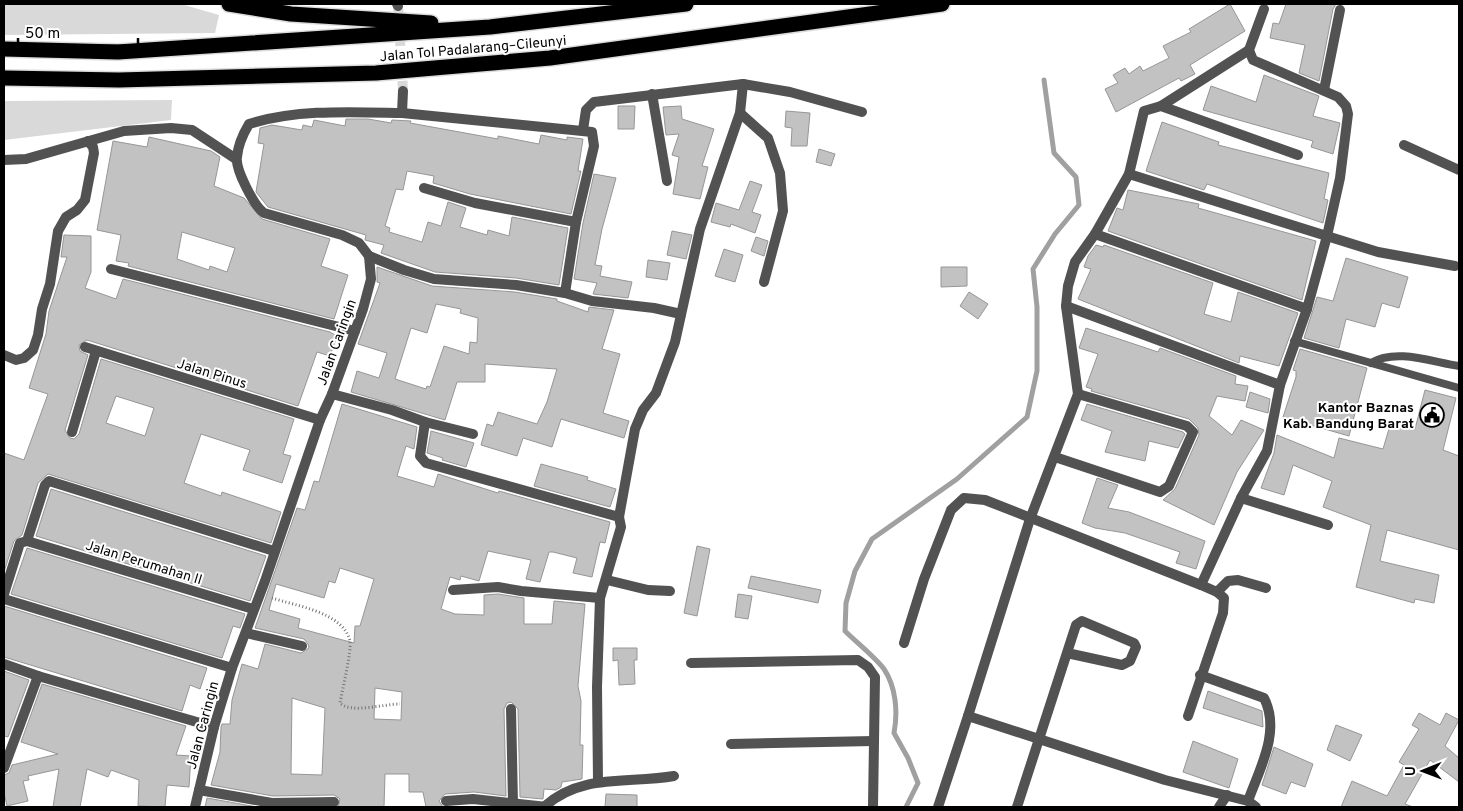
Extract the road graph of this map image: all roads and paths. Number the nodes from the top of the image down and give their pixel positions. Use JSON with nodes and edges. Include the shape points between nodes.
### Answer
{"nodes":[{"id":1,"x":229,"y":4,"type":"edge"},
{"id":2,"x":686,"y":4,"type":"edge"},
{"id":3,"x":942,"y":4,"type":"edge"},
{"id":4,"x":1264,"y":9,"type":"dead end"},
{"id":5,"x":1340,"y":10,"type":"dead end"},
{"id":6,"x":490,"y":27,"type":"junction"},
{"id":7,"x":4,"y":49,"type":"edge"},
{"id":8,"x":1249,"y":50,"type":"junction"},
{"id":9,"x":4,"y":78,"type":"edge"},
{"id":10,"x":743,"y":84,"type":"junction"},
{"id":11,"x":1324,"y":90,"type":"junction"},
{"id":12,"x":402,"y":91,"type":"tunnel mouth"},
{"id":13,"x":652,"y":94,"type":"junction"},
{"id":14,"x":1161,"y":106,"type":"junction"},
{"id":15,"x":862,"y":112,"type":"dead end"},
{"id":16,"x":402,"y":113,"type":"junction"},
{"id":17,"x":740,"y":113,"type":"junction"},
{"id":18,"x":583,"y":130,"type":"junction"},
{"id":19,"x":88,"y":141,"type":"junction"},
{"id":20,"x":1404,"y":145,"type":"dead end"},
{"id":21,"x":1298,"y":156,"type":"dead end"},
{"id":22,"x":236,"y":159,"type":"junction"},
{"id":23,"x":4,"y":160,"type":"edge"},
{"id":24,"x":1459,"y":170,"type":"edge"},
{"id":25,"x":1129,"y":174,"type":"junction"},
{"id":26,"x":667,"y":181,"type":"dead end"},
{"id":27,"x":424,"y":188,"type":"dead end"},
{"id":28,"x":576,"y":222,"type":"junction"},
{"id":29,"x":1095,"y":234,"type":"junction"},
{"id":30,"x":1326,"y":236,"type":"junction"},
{"id":31,"x":370,"y":256,"type":"junction"},
{"id":32,"x":1455,"y":266,"type":"dead end"},
{"id":33,"x":111,"y":269,"type":"dead end"},
{"id":34,"x":764,"y":282,"type":"dead end"},
{"id":35,"x":565,"y":293,"type":"junction"},
{"id":36,"x":1066,"y":306,"type":"junction"},
{"id":37,"x":1306,"y":310,"type":"junction"},
{"id":38,"x":681,"y":314,"type":"junction"},
{"id":39,"x":355,"y":331,"type":"junction"},
{"id":40,"x":1294,"y":341,"type":"junction"},
{"id":41,"x":85,"y":347,"type":"dead end"},
{"id":42,"x":96,"y":351,"type":"junction"},
{"id":43,"x":4,"y":355,"type":"edge"},
{"id":44,"x":1371,"y":363,"type":"junction"},
{"id":45,"x":1459,"y":366,"type":"edge"},
{"id":46,"x":1280,"y":385,"type":"junction"},
{"id":47,"x":1459,"y":388,"type":"edge"},
{"id":48,"x":332,"y":394,"type":"junction"},
{"id":49,"x":1078,"y":394,"type":"junction"},
{"id":50,"x":320,"y":420,"type":"junction"},
{"id":51,"x":425,"y":422,"type":"junction"},
{"id":52,"x":72,"y":432,"type":"dead end"},
{"id":53,"x":473,"y":434,"type":"dead end"},
{"id":54,"x":1055,"y":457,"type":"junction"},
{"id":55,"x":1241,"y":498,"type":"junction"},
{"id":56,"x":619,"y":517,"type":"junction"},
{"id":57,"x":1030,"y":519,"type":"junction"},
{"id":58,"x":1328,"y":525,"type":"dead end"},
{"id":59,"x":26,"y":541,"type":"junction"},
{"id":60,"x":274,"y":551,"type":"junction"},
{"id":61,"x":607,"y":580,"type":"junction"},
{"id":62,"x":1201,"y":585,"type":"junction"},
{"id":63,"x":1266,"y":588,"type":"dead end"},
{"id":64,"x":453,"y":590,"type":"dead end"},
{"id":65,"x":670,"y":591,"type":"dead end"},
{"id":66,"x":1217,"y":592,"type":"junction"},
{"id":67,"x":4,"y":594,"type":"edge"},
{"id":68,"x":259,"y":594,"type":"junction"},
{"id":69,"x":600,"y":598,"type":"junction"},
{"id":70,"x":4,"y":599,"type":"edge"},
{"id":71,"x":253,"y":609,"type":"junction"},
{"id":72,"x":246,"y":633,"type":"junction"},
{"id":73,"x":904,"y":643,"type":"dead end"},
{"id":74,"x":302,"y":646,"type":"dead end"},
{"id":75,"x":1067,"y":653,"type":"junction"},
{"id":76,"x":691,"y":663,"type":"dead end"},
{"id":77,"x":4,"y":664,"type":"edge"},
{"id":78,"x":232,"y":668,"type":"junction"},
{"id":79,"x":1200,"y":674,"type":"junction"},
{"id":80,"x":38,"y":676,"type":"junction"},
{"id":81,"x":400,"y":704,"type":"dead end"},
{"id":82,"x":511,"y":709,"type":"dead end"},
{"id":83,"x":968,"y":716,"type":"junction"},
{"id":84,"x":1188,"y":716,"type":"dead end"},
{"id":85,"x":214,"y":727,"type":"junction"},
{"id":86,"x":1039,"y":739,"type":"junction"},
{"id":87,"x":874,"y":741,"type":"junction"},
{"id":88,"x":731,"y":744,"type":"dead end"},
{"id":89,"x":4,"y":768,"type":"edge"},
{"id":90,"x":674,"y":776,"type":"dead end"},
{"id":91,"x":598,"y":781,"type":"junction"},
{"id":92,"x":199,"y":790,"type":"junction"},
{"id":93,"x":1226,"y":796,"type":"junction"},
{"id":94,"x":446,"y":800,"type":"dead end"},
{"id":95,"x":334,"y":802,"type":"dead end"},
{"id":96,"x":513,"y":803,"type":"junction"},
{"id":97,"x":1252,"y":804,"type":"edge"},
{"id":98,"x":195,"y":807,"type":"edge"},
{"id":99,"x":546,"y":807,"type":"edge"},
{"id":100,"x":873,"y":807,"type":"edge"},
{"id":101,"x":938,"y":807,"type":"edge"},
{"id":102,"x":1018,"y":807,"type":"edge"},
{"id":103,"x":1219,"y":807,"type":"edge"}],
"edges":[{"from":1,"to":6,"type":"highway","via":[[292,14]]},
{"from":2,"to":6,"type":"highway","name":"Jalan Tol Padalarang–Cileunyi"},
{"from":3,"to":9,"type":"highway","name":"Jalan Tol Padalarang–Cileunyi","via":[[550,58],[376,73],[119,80]]},
{"from":4,"to":8,"type":"street"},
{"from":5,"to":11,"type":"street"},
{"from":6,"to":7,"type":"highway","name":"Jalan Tol Padalarang–Cileunyi","via":[[118,52]]},
{"from":8,"to":11,"type":"street","via":[[1256,63]]},
{"from":8,"to":14,"type":"street"},
{"from":10,"to":13,"type":"street"},
{"from":10,"to":15,"type":"street","via":[[790,92]]},
{"from":10,"to":17,"type":"street"},
{"from":11,"to":30,"type":"street","via":[[1341,100],[1348,114],[1340,178]]},
{"from":12,"to":16,"type":"street"},
{"from":13,"to":18,"type":"street","via":[[594,102],[586,110]]},
{"from":13,"to":26,"type":"street"},
{"from":14,"to":21,"type":"street"},
{"from":14,"to":25,"type":"street","via":[[1146,109],[1143,113]]},
{"from":16,"to":18,"type":"street"},
{"from":16,"to":22,"type":"street","via":[[321,113],[263,120],[249,124],[242,135]]},
{"from":17,"to":34,"type":"street","via":[[768,138],[780,172],[783,211]]},
{"from":17,"to":38,"type":"street","via":[[700,229]]},
{"from":18,"to":28,"type":"street","via":[[592,132],[595,140]]},
{"from":19,"to":22,"type":"street","via":[[124,131],[192,130]]},
{"from":19,"to":23,"type":"street","via":[[26,159]]},
{"from":19,"to":43,"type":"street","via":[[94,147],[94,153],[85,200],[61,224],[33,350],[16,360]]},
{"from":20,"to":24,"type":"street"},
{"from":22,"to":31,"type":"street","via":[[258,209],[342,235],[359,243]]},
{"from":25,"to":29,"type":"street"},
{"from":25,"to":30,"type":"street"},
{"from":27,"to":28,"type":"street","via":[[475,203]]},
{"from":28,"to":35,"type":"street"},
{"from":29,"to":36,"type":"street","via":[[1075,262]]},
{"from":29,"to":37,"type":"street"},
{"from":30,"to":32,"type":"street","via":[[1378,252]]},
{"from":30,"to":37,"type":"street"},
{"from":31,"to":35,"type":"street","via":[[434,279],[471,280]]},
{"from":31,"to":39,"type":"street","name":"Jalan Caringin","via":[[369,289]]},
{"from":33,"to":39,"type":"street"},
{"from":35,"to":38,"type":"street","via":[[592,302]]},
{"from":36,"to":46,"type":"street"},
{"from":36,"to":49,"type":"street"},
{"from":37,"to":40,"type":"street"},
{"from":38,"to":56,"type":"street","via":[[676,342],[664,374],[635,429]]},
{"from":39,"to":48,"type":"street","name":"Jalan Caringin"},
{"from":40,"to":44,"type":"lane"},
{"from":40,"to":46,"type":"street"},
{"from":41,"to":42,"type":"street","name":"Jalan Pinus"},
{"from":42,"to":50,"type":"street","name":"Jalan Pinus"},
{"from":42,"to":52,"type":"street"},
{"from":44,"to":45,"type":"lane","via":[[1378,358],[1397,356]]},
{"from":44,"to":47,"type":"lane"},
{"from":46,"to":55,"type":"street","via":[[1267,451]]},
{"from":48,"to":50,"type":"street","name":"Jalan Caringin"},
{"from":48,"to":51,"type":"street"},
{"from":49,"to":54,"type":"street"},
{"from":49,"to":54,"type":"street","via":[[1186,426],[1192,432],[1169,486],[1160,492]]},
{"from":50,"to":60,"type":"street","name":"Jalan Caringin"},
{"from":51,"to":53,"type":"street"},
{"from":51,"to":56,"type":"street","via":[[420,456],[426,463]]},
{"from":54,"to":57,"type":"street"},
{"from":55,"to":58,"type":"street"},
{"from":55,"to":62,"type":"street"},
{"from":56,"to":61,"type":"street","via":[[621,527]]},
{"from":57,"to":62,"type":"street"},
{"from":57,"to":73,"type":"street","via":[[985,500],[964,498],[952,510],[924,579]]},
{"from":57,"to":83,"type":"street"},
{"from":59,"to":60,"type":"street","via":[[49,481]]},
{"from":59,"to":67,"type":"street","via":[[20,543]]},
{"from":59,"to":71,"type":"street","name":"Jalan Perumahan II"},
{"from":60,"to":68,"type":"street","name":"Jalan Caringin"},
{"from":61,"to":65,"type":"street","via":[[648,590]]},
{"from":61,"to":69,"type":"street"},
{"from":62,"to":66,"type":"street"},
{"from":63,"to":66,"type":"street","via":[[1238,580],[1228,581]]},
{"from":64,"to":69,"type":"street","via":[[509,587],[521,591]]},
{"from":66,"to":79,"type":"street","via":[[1224,598],[1224,607]]},
{"from":68,"to":71,"type":"street","name":"Jalan Caringin"},
{"from":68,"to":81,"type":"path","via":[[335,620],[344,630],[351,642],[340,703],[345,708],[356,710],[381,704]]},
{"from":69,"to":91,"type":"street"},
{"from":70,"to":78,"type":"street"},
{"from":71,"to":72,"type":"street","name":"Jalan Caringin"},
{"from":72,"to":74,"type":"street"},
{"from":72,"to":78,"type":"street","name":"Jalan Caringin"},
{"from":75,"to":75,"type":"street","via":[[1122,665],[1130,661],[1136,647],[1134,643],[1082,621],[1076,625]]},
{"from":75,"to":86,"type":"street"},
{"from":76,"to":87,"type":"street","via":[[861,662],[875,677]]},
{"from":77,"to":80,"type":"street"},
{"from":78,"to":85,"type":"street","name":"Jalan Caringin"},
{"from":79,"to":84,"type":"street"},
{"from":79,"to":97,"type":"street","via":[[1264,698],[1270,711],[1270,742]]},
{"from":80,"to":85,"type":"street"},
{"from":80,"to":89,"type":"street"},
{"from":82,"to":96,"type":"street"},
{"from":83,"to":86,"type":"street"},
{"from":83,"to":101,"type":"street"},
{"from":85,"to":92,"type":"street","name":"Jalan Caringin"},
{"from":86,"to":93,"type":"street"},
{"from":86,"to":102,"type":"street"},
{"from":87,"to":88,"type":"street"},
{"from":87,"to":100,"type":"street"},
{"from":90,"to":91,"type":"street"},
{"from":91,"to":99,"type":"street","via":[[569,789]]},
{"from":92,"to":95,"type":"street","via":[[272,803]]},
{"from":92,"to":98,"type":"street","name":"Jalan Caringin"},
{"from":93,"to":97,"type":"street"},
{"from":93,"to":103,"type":"street"},
{"from":94,"to":96,"type":"street"},
{"from":96,"to":99,"type":"street"}]}
